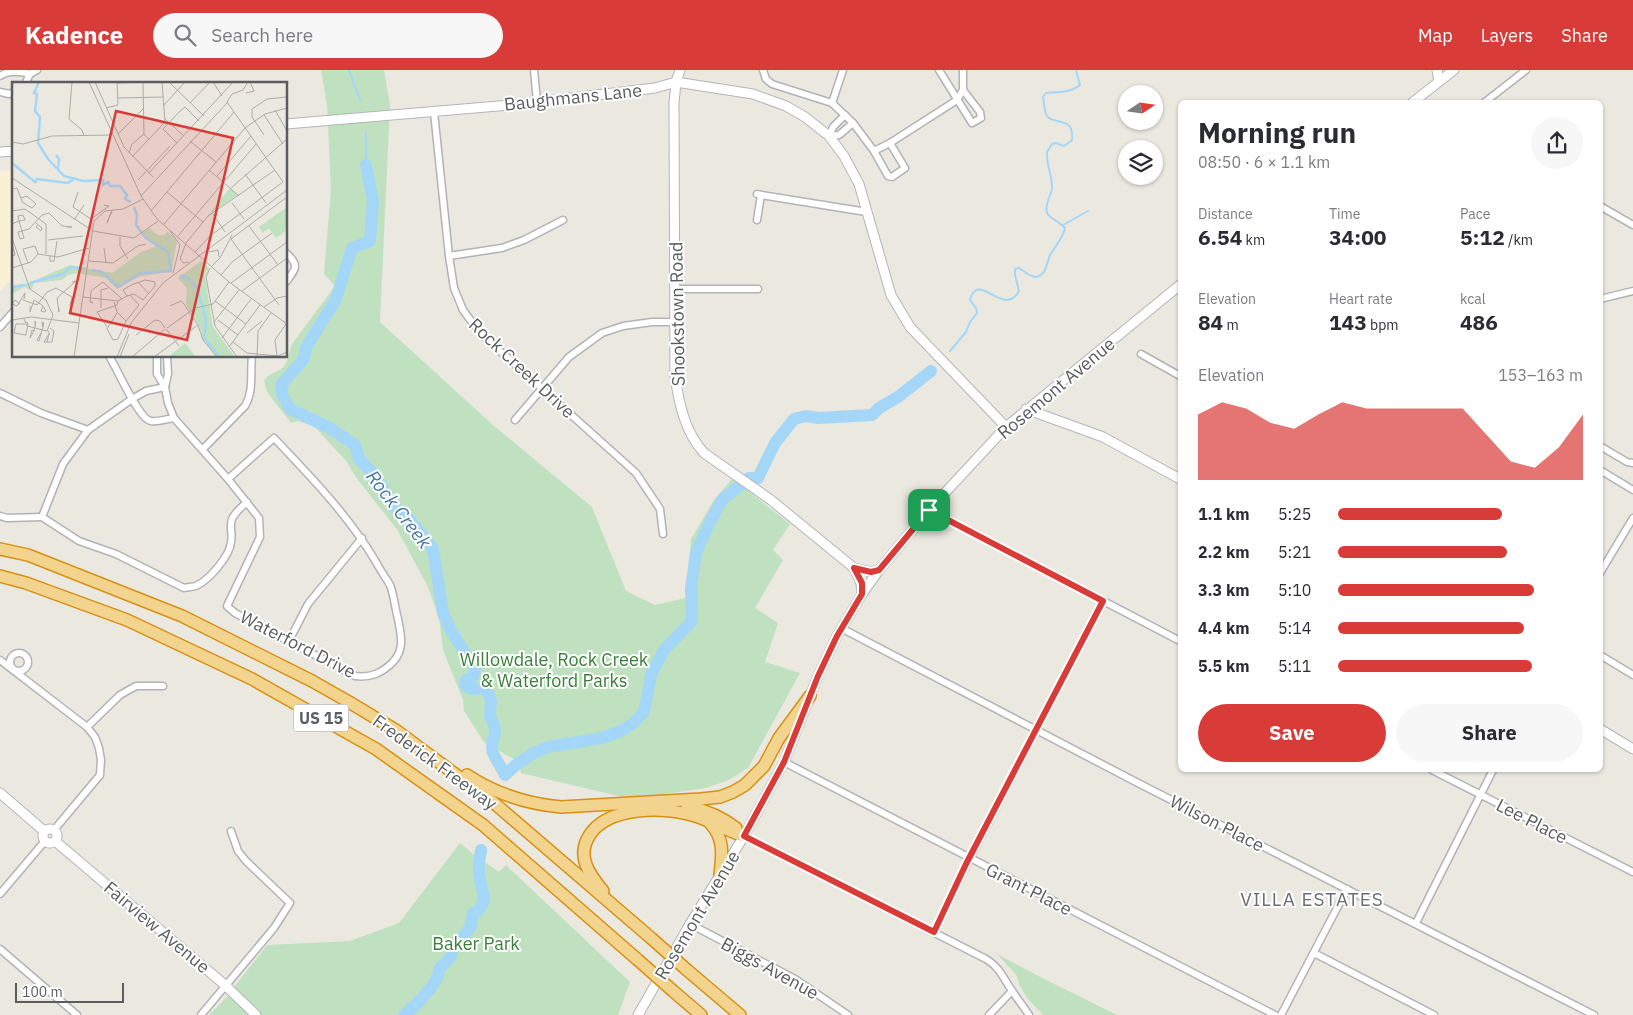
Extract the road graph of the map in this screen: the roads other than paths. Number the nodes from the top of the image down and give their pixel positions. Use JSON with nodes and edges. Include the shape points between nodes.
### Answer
{"nodes":[{"id":1,"x":38,"y":70,"type":"edge"},
{"id":2,"x":534,"y":70,"type":"edge"},
{"id":3,"x":680,"y":70,"type":"edge"},
{"id":4,"x":763,"y":70,"type":"edge"},
{"id":5,"x":843,"y":70,"type":"edge"},
{"id":6,"x":939,"y":70,"type":"edge"},
{"id":7,"x":963,"y":70,"type":"edge"},
{"id":8,"x":1437,"y":70,"type":"edge"},
{"id":9,"x":1454,"y":70,"type":"edge"},
{"id":10,"x":1526,"y":70,"type":"edge"},
{"id":11,"x":30,"y":74,"type":"junction"},
{"id":12,"x":0,"y":76,"type":"edge"},
{"id":13,"x":1439,"y":81,"type":"junction"},
{"id":14,"x":26,"y":82,"type":"edge"},
{"id":15,"x":676,"y":82,"type":"junction"},
{"id":16,"x":963,"y":90,"type":"junction"},
{"id":17,"x":957,"y":100,"type":"junction"},
{"id":18,"x":1415,"y":100,"type":"edge"},
{"id":19,"x":1488,"y":100,"type":"edge"},
{"id":20,"x":537,"y":102,"type":"junction"},
{"id":21,"x":832,"y":103,"type":"junction"},
{"id":22,"x":434,"y":112,"type":"junction"},
{"id":23,"x":845,"y":115,"type":"junction"},
{"id":24,"x":852,"y":123,"type":"junction"},
{"id":25,"x":288,"y":124,"type":"edge"},
{"id":26,"x":829,"y":136,"type":"junction"},
{"id":27,"x":890,"y":144,"type":"junction"},
{"id":28,"x":874,"y":151,"type":"junction"},
{"id":29,"x":1603,"y":208,"type":"edge"},
{"id":30,"x":864,"y":212,"type":"junction"},
{"id":31,"x":563,"y":220,"type":"dead end"},
{"id":32,"x":757,"y":220,"type":"dead end"},
{"id":33,"x":1633,"y":225,"type":"edge"},
{"id":34,"x":288,"y":254,"type":"edge"},
{"id":35,"x":449,"y":256,"type":"junction"},
{"id":36,"x":288,"y":280,"type":"edge"},
{"id":37,"x":1178,"y":287,"type":"edge"},
{"id":38,"x":676,"y":289,"type":"junction"},
{"id":39,"x":758,"y":289,"type":"dead end"},
{"id":40,"x":1633,"y":291,"type":"edge"},
{"id":41,"x":1603,"y":298,"type":"edge"},
{"id":42,"x":12,"y":314,"type":"edge"},
{"id":43,"x":676,"y":322,"type":"junction"},
{"id":44,"x":0,"y":326,"type":"edge"},
{"id":45,"x":1141,"y":354,"type":"dead end"},
{"id":46,"x":111,"y":358,"type":"edge"},
{"id":47,"x":157,"y":358,"type":"edge"},
{"id":48,"x":167,"y":358,"type":"edge"},
{"id":49,"x":252,"y":358,"type":"edge"},
{"id":50,"x":1178,"y":375,"type":"edge"},
{"id":51,"x":165,"y":387,"type":"junction"},
{"id":52,"x":542,"y":388,"type":"junction"},
{"id":53,"x":0,"y":394,"type":"edge"},
{"id":54,"x":132,"y":399,"type":"junction"},
{"id":55,"x":1026,"y":409,"type":"junction"},
{"id":56,"x":174,"y":418,"type":"junction"},
{"id":57,"x":515,"y":420,"type":"dead end"},
{"id":58,"x":1006,"y":427,"type":"junction"},
{"id":59,"x":88,"y":430,"type":"junction"},
{"id":60,"x":1603,"y":448,"type":"edge"},
{"id":61,"x":202,"y":449,"type":"junction"},
{"id":62,"x":1633,"y":463,"type":"edge"},
{"id":63,"x":1603,"y":472,"type":"edge"},
{"id":64,"x":228,"y":478,"type":"junction"},
{"id":65,"x":1178,"y":478,"type":"edge"},
{"id":66,"x":1633,"y":490,"type":"edge"},
{"id":67,"x":247,"y":502,"type":"junction"},
{"id":68,"x":929,"y":510,"type":"junction"},
{"id":69,"x":0,"y":516,"type":"edge"},
{"id":70,"x":42,"y":517,"type":"junction"},
{"id":71,"x":1633,"y":518,"type":"edge"},
{"id":72,"x":663,"y":534,"type":"dead end"},
{"id":73,"x":362,"y":538,"type":"junction"},
{"id":74,"x":0,"y":549,"type":"edge"},
{"id":75,"x":854,"y":568,"type":"junction"},
{"id":76,"x":1603,"y":568,"type":"edge"},
{"id":77,"x":879,"y":570,"type":"junction"},
{"id":78,"x":0,"y":576,"type":"edge"},
{"id":79,"x":862,"y":594,"type":"junction"},
{"id":80,"x":1103,"y":601,"type":"junction"},
{"id":81,"x":841,"y":628,"type":"junction"},
{"id":82,"x":289,"y":640,"type":"junction"},
{"id":83,"x":1178,"y":640,"type":"edge"},
{"id":84,"x":1603,"y":657,"type":"edge"},
{"id":85,"x":0,"y":660,"type":"edge"},
{"id":86,"x":1633,"y":675,"type":"edge"},
{"id":87,"x":163,"y":686,"type":"dead end"},
{"id":88,"x":810,"y":696,"type":"junction"},
{"id":89,"x":87,"y":727,"type":"junction"},
{"id":90,"x":1036,"y":730,"type":"junction"},
{"id":91,"x":397,"y":731,"type":"junction"},
{"id":92,"x":1603,"y":731,"type":"edge"},
{"id":93,"x":1633,"y":749,"type":"edge"},
{"id":94,"x":784,"y":762,"type":"junction"},
{"id":95,"x":1436,"y":772,"type":"edge"},
{"id":96,"x":1492,"y":772,"type":"edge"},
{"id":97,"x":0,"y":793,"type":"edge"},
{"id":98,"x":1480,"y":795,"type":"junction"},
{"id":99,"x":666,"y":802,"type":"junction"},
{"id":100,"x":707,"y":820,"type":"junction"},
{"id":101,"x":54,"y":830,"type":"junction"},
{"id":102,"x":44,"y":831,"type":"junction"},
{"id":103,"x":231,"y":831,"type":"dead end"},
{"id":104,"x":744,"y":836,"type":"junction"},
{"id":105,"x":45,"y":841,"type":"junction"},
{"id":106,"x":55,"y":841,"type":"junction"},
{"id":107,"x":970,"y":858,"type":"junction"},
{"id":108,"x":1633,"y":872,"type":"edge"},
{"id":109,"x":720,"y":875,"type":"junction"},
{"id":110,"x":1347,"y":889,"type":"junction"},
{"id":111,"x":0,"y":894,"type":"edge"},
{"id":112,"x":1416,"y":923,"type":"junction"},
{"id":113,"x":690,"y":924,"type":"junction"},
{"id":114,"x":635,"y":925,"type":"junction"},
{"id":115,"x":934,"y":932,"type":"junction"},
{"id":116,"x":0,"y":949,"type":"edge"},
{"id":117,"x":1314,"y":953,"type":"junction"},
{"id":118,"x":225,"y":985,"type":"junction"},
{"id":119,"x":1012,"y":991,"type":"junction"},
{"id":120,"x":77,"y":1015,"type":"edge"},
{"id":121,"x":201,"y":1015,"type":"edge"},
{"id":122,"x":256,"y":1015,"type":"edge"},
{"id":123,"x":638,"y":1015,"type":"edge"},
{"id":124,"x":701,"y":1015,"type":"edge"},
{"id":125,"x":740,"y":1015,"type":"edge"},
{"id":126,"x":848,"y":1015,"type":"edge"},
{"id":127,"x":989,"y":1015,"type":"edge"},
{"id":128,"x":1029,"y":1015,"type":"edge"},
{"id":129,"x":1275,"y":1015,"type":"edge"},
{"id":130,"x":1280,"y":1015,"type":"edge"},
{"id":131,"x":1434,"y":1015,"type":"edge"},
{"id":132,"x":1594,"y":1015,"type":"edge"}],
"edges":[{"from":1,"to":11,"type":"street"},
{"from":2,"to":20,"type":"street"},
{"from":3,"to":15,"type":"main road","name":"Shookstown Road"},
{"from":4,"to":21,"type":"street","via":[[772,84]]},
{"from":5,"to":21,"type":"street"},
{"from":6,"to":17,"type":"street"},
{"from":7,"to":16,"type":"street"},
{"from":8,"to":13,"type":"main road"},
{"from":9,"to":13,"type":"main road"},
{"from":10,"to":19,"type":"street"},
{"from":11,"to":12,"type":"street","via":[[20,71]]},
{"from":11,"to":14,"type":"street"},
{"from":13,"to":18,"type":"main road"},
{"from":15,"to":20,"type":"main road","name":"Baughmans Lane","via":[[655,88]]},
{"from":15,"to":26,"type":"main road","name":"Baughmans Lane","via":[[753,94],[786,106]]},
{"from":15,"to":38,"type":"main road","name":"Shookstown Road"},
{"from":16,"to":17,"type":"street"},
{"from":16,"to":17,"type":"street","via":[[981,118],[972,123]]},
{"from":17,"to":27,"type":"street"},
{"from":20,"to":22,"type":"main road","name":"Baughmans Lane"},
{"from":21,"to":23,"type":"street"},
{"from":22,"to":25,"type":"main road","name":"Baughmans Lane"},
{"from":22,"to":35,"type":"street","name":"Rock Creek Drive"},
{"from":23,"to":24,"type":"street"},
{"from":23,"to":26,"type":"street"},
{"from":24,"to":26,"type":"street","via":[[839,135]]},
{"from":24,"to":28,"type":"street"},
{"from":26,"to":30,"type":"main road","name":"Baughmans Lane","via":[[859,184]]},
{"from":27,"to":28,"type":"street"},
{"from":27,"to":28,"type":"street","via":[[906,168],[892,177],[888,176]]},
{"from":29,"to":33,"type":"street"},
{"from":30,"to":32,"type":"street","via":[[759,194]]},
{"from":30,"to":58,"type":"main road","name":"Baughmans Lane","via":[[891,295],[910,327]]},
{"from":31,"to":35,"type":"street","via":[[502,248]]},
{"from":34,"to":36,"type":"street","via":[[294,259],[296,267]]},
{"from":35,"to":52,"type":"street","name":"Rock Creek Drive","via":[[454,288],[463,310],[480,333]]},
{"from":37,"to":55,"type":"main road","name":"Rosemont Avenue"},
{"from":38,"to":39,"type":"street"},
{"from":38,"to":43,"type":"main road","name":"Shookstown Road"},
{"from":40,"to":41,"type":"street"},
{"from":42,"to":44,"type":"street"},
{"from":43,"to":52,"type":"street","via":[[623,326],[602,333],[569,357]]},
{"from":43,"to":75,"type":"main road","name":"Shookstown Road","via":[[675,376],[688,429],[695,443]]},
{"from":45,"to":50,"type":"street"},
{"from":46,"to":54,"type":"street"},
{"from":47,"to":51,"type":"street","name":"Waterford Drive","via":[[158,374]]},
{"from":48,"to":51,"type":"street","name":"Waterford Drive"},
{"from":49,"to":61,"type":"street","via":[[250,399]]},
{"from":51,"to":54,"type":"street","via":[[146,391]]},
{"from":51,"to":56,"type":"street","name":"Waterford Drive"},
{"from":52,"to":57,"type":"street"},
{"from":52,"to":72,"type":"street","name":"Rock Creek Drive","via":[[636,473],[660,510]]},
{"from":53,"to":59,"type":"street"},
{"from":54,"to":56,"type":"street","via":[[150,421]]},
{"from":54,"to":59,"type":"street"},
{"from":55,"to":58,"type":"main road","name":"Rosemont Avenue"},
{"from":55,"to":65,"type":"main road","via":[[1103,437]]},
{"from":56,"to":61,"type":"street","name":"Waterford Drive"},
{"from":58,"to":68,"type":"main road","name":"Rosemont Avenue"},
{"from":59,"to":70,"type":"street","via":[[63,464]]},
{"from":60,"to":62,"type":"street"},
{"from":61,"to":64,"type":"street","name":"Waterford Drive"},
{"from":63,"to":66,"type":"street"},
{"from":64,"to":67,"type":"street","name":"Waterford Drive"},
{"from":64,"to":73,"type":"street","name":"Waterford Drive","via":[[274,438]]},
{"from":67,"to":70,"type":"street","via":[[231,521],[232,539],[224,560],[195,587],[184,588],[116,554],[79,541]]},
{"from":67,"to":82,"type":"street","name":"Waterford Drive","via":[[259,518],[260,537],[227,606]]},
{"from":68,"to":77,"type":"main road","name":"Rosemont Avenue"},
{"from":68,"to":80,"type":"street"},
{"from":69,"to":70,"type":"street"},
{"from":71,"to":76,"type":"street"},
{"from":73,"to":82,"type":"street","via":[[308,604]]},
{"from":73,"to":82,"type":"street","name":"Waterford Drive","via":[[390,586],[402,644],[398,656],[376,675],[355,676]]},
{"from":74,"to":91,"type":"highway","name":"Frederick Freeway","number":"US 15","via":[[28,555],[182,616],[312,681]]},
{"from":75,"to":77,"type":"main road","via":[[871,572]]},
{"from":75,"to":79,"type":"main road","via":[[862,583]]},
{"from":77,"to":79,"type":"main road","name":"Rosemont Avenue"},
{"from":78,"to":124,"type":"highway","name":"Frederick Freeway","number":"US 15","bridge":true,"via":[[136,625],[252,679],[376,749],[483,825]]},
{"from":79,"to":81,"type":"main road","name":"Rosemont Avenue"},
{"from":80,"to":83,"type":"street"},
{"from":80,"to":90,"type":"street"},
{"from":81,"to":88,"type":"main road","name":"Rosemont Avenue"},
{"from":81,"to":90,"type":"street","name":"Wilson Place"},
{"from":84,"to":86,"type":"street"},
{"from":85,"to":89,"type":"street"},
{"from":87,"to":89,"type":"street","via":[[136,686],[120,695]]},
{"from":88,"to":94,"type":"main road","name":"Rosemont Avenue"},
{"from":88,"to":99,"type":"highway","via":[[779,738],[764,766],[745,784],[720,797]]},
{"from":89,"to":101,"type":"street","via":[[99,748],[102,760],[100,774]]},
{"from":90,"to":107,"type":"street"},
{"from":90,"to":110,"type":"street","name":"Wilson Place"},
{"from":91,"to":99,"type":"highway","via":[[493,790],[523,802],[562,807]]},
{"from":91,"to":114,"type":"highway","name":"Frederick Freeway","number":"US 15","via":[[494,803]]},
{"from":92,"to":93,"type":"main road"},
{"from":94,"to":104,"type":"main road","name":"Rosemont Avenue"},
{"from":94,"to":107,"type":"street","name":"Grant Place"},
{"from":95,"to":98,"type":"street","name":"Lee Place"},
{"from":96,"to":98,"type":"street"},
{"from":97,"to":102,"type":"main road"},
{"from":98,"to":108,"type":"street","name":"Lee Place"},
{"from":98,"to":112,"type":"street"},
{"from":99,"to":104,"type":"highway","via":[[704,810],[726,820]]},
{"from":100,"to":104,"type":"highway"},
{"from":100,"to":109,"type":"highway","via":[[722,842]]},
{"from":100,"to":114,"type":"highway","via":[[658,810],[635,812],[601,822],[588,838],[585,861],[589,874]]},
{"from":101,"to":102,"type":"main road"},
{"from":101,"to":106,"type":"main road","via":[[57,834]]},
{"from":102,"to":105,"type":"main road"},
{"from":103,"to":118,"type":"street","via":[[238,851],[246,861],[290,902],[274,928]]},
{"from":104,"to":109,"type":"main road","name":"Rosemont Avenue"},
{"from":104,"to":115,"type":"street"},
{"from":105,"to":106,"type":"main road"},
{"from":105,"to":111,"type":"street"},
{"from":106,"to":118,"type":"main road","name":"Fairview Avenue"},
{"from":107,"to":115,"type":"street"},
{"from":107,"to":129,"type":"street","name":"Grant Place"},
{"from":109,"to":113,"type":"main road","name":"Rosemont Avenue"},
{"from":110,"to":112,"type":"street","name":"Wilson Place"},
{"from":110,"to":117,"type":"street"},
{"from":112,"to":132,"type":"street","name":"Wilson Place"},
{"from":113,"to":123,"type":"main road","name":"Rosemont Avenue"},
{"from":113,"to":126,"type":"street","name":"Biggs Avenue","via":[[795,978]]},
{"from":114,"to":125,"type":"highway","name":"Frederick Freeway","number":"US 15","bridge":true},
{"from":115,"to":119,"type":"street","via":[[990,962]]},
{"from":116,"to":120,"type":"street"},
{"from":117,"to":130,"type":"street"},
{"from":117,"to":131,"type":"street"},
{"from":118,"to":121,"type":"street"},
{"from":118,"to":122,"type":"main road","name":"Fairview Avenue"},
{"from":119,"to":127,"type":"street"},
{"from":119,"to":128,"type":"street"}]}
